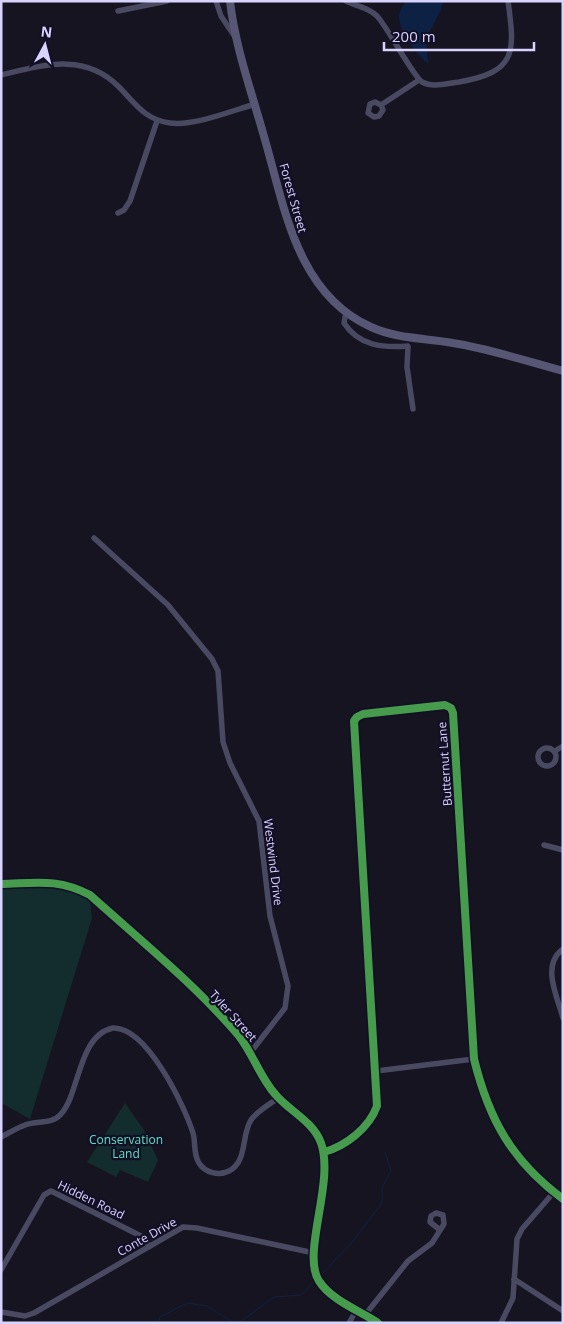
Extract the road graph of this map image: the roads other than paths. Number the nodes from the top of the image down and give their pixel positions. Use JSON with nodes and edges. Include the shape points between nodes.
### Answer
{"nodes":[{"id":1,"x":167,"y":1,"type":"edge"},
{"id":2,"x":216,"y":1,"type":"edge"},
{"id":3,"x":230,"y":1,"type":"edge"},
{"id":4,"x":346,"y":1,"type":"edge"},
{"id":5,"x":508,"y":1,"type":"edge"},
{"id":6,"x":118,"y":11,"type":"dead end"},
{"id":7,"x":236,"y":39,"type":"junction"},
{"id":8,"x":1,"y":75,"type":"edge"},
{"id":9,"x":419,"y":80,"type":"junction"},
{"id":10,"x":255,"y":104,"type":"junction"},
{"id":11,"x":381,"y":105,"type":"dead end"},
{"id":12,"x":157,"y":120,"type":"junction"},
{"id":13,"x":118,"y":213,"type":"dead end"},
{"id":14,"x":346,"y":312,"type":"junction"},
{"id":15,"x":408,"y":337,"type":"junction"},
{"id":16,"x":408,"y":346,"type":"junction"},
{"id":17,"x":563,"y":371,"type":"edge"},
{"id":18,"x":413,"y":409,"type":"dead end"},
{"id":19,"x":94,"y":538,"type":"dead end"},
{"id":20,"x":563,"y":746,"type":"edge"},
{"id":21,"x":555,"y":751,"type":"dead end"},
{"id":22,"x":544,"y":845,"type":"dead end"},
{"id":23,"x":563,"y":850,"type":"edge"},
{"id":24,"x":1,"y":884,"type":"edge"},
{"id":25,"x":563,"y":949,"type":"edge"},
{"id":26,"x":563,"y":1018,"type":"edge"},
{"id":27,"x":251,"y":1052,"type":"junction"},
{"id":28,"x":474,"y":1059,"type":"junction"},
{"id":29,"x":376,"y":1071,"type":"junction"},
{"id":30,"x":278,"y":1098,"type":"junction"},
{"id":31,"x":1,"y":1137,"type":"edge"},
{"id":32,"x":324,"y":1152,"type":"junction"},
{"id":33,"x":554,"y":1192,"type":"junction"},
{"id":34,"x":563,"y":1199,"type":"edge"},
{"id":35,"x":440,"y":1230,"type":"dead end"},
{"id":36,"x":150,"y":1246,"type":"junction"},
{"id":37,"x":314,"y":1253,"type":"junction"},
{"id":38,"x":1,"y":1270,"type":"edge"},
{"id":39,"x":514,"y":1279,"type":"junction"},
{"id":40,"x":357,"y":1309,"type":"junction"},
{"id":41,"x":563,"y":1311,"type":"edge"},
{"id":42,"x":1,"y":1312,"type":"edge"},
{"id":43,"x":366,"y":1315,"type":"junction"},
{"id":44,"x":349,"y":1323,"type":"edge"},
{"id":45,"x":378,"y":1323,"type":"edge"},
{"id":46,"x":500,"y":1323,"type":"edge"}],
"edges":[{"from":1,"to":6,"type":"street"},
{"from":2,"to":7,"type":"street","via":[[224,22]]},
{"from":3,"to":7,"type":"street","name":"Forest Street"},
{"from":4,"to":9,"type":"street","via":[[376,14]]},
{"from":5,"to":9,"type":"street","via":[[512,43],[509,55],[497,70],[480,78],[440,85]]},
{"from":7,"to":10,"type":"street","name":"Forest Street"},
{"from":8,"to":12,"type":"street","via":[[58,63],[86,66],[112,80],[139,109]]},
{"from":9,"to":11,"type":"street"},
{"from":10,"to":12,"type":"street","via":[[181,123]]},
{"from":10,"to":14,"type":"street","name":"Forest Street","via":[[294,240],[318,282]]},
{"from":12,"to":13,"type":"street","via":[[130,201]]},
{"from":14,"to":15,"type":"street","name":"Forest Street","via":[[372,328]]},
{"from":14,"to":16,"type":"street","via":[[344,323],[359,338],[385,347]]},
{"from":15,"to":16,"type":"street"},
{"from":15,"to":17,"type":"street","name":"Forest Street","via":[[459,344]]},
{"from":16,"to":18,"type":"street","via":[[407,367]]},
{"from":19,"to":27,"type":"street","name":"Westwind Drive","via":[[163,600],[216,667],[223,742],[259,821],[270,916],[288,986],[284,1008]]},
{"from":20,"to":21,"type":"street"},
{"from":22,"to":23,"type":"street"},
{"from":24,"to":27,"type":"street","name":"Tyler Street","via":[[49,881],[90,896],[208,1004]]},
{"from":25,"to":26,"type":"street","via":[[554,958],[551,972]]},
{"from":27,"to":30,"type":"street","name":"Tyler Street"},
{"from":28,"to":29,"type":"street"},
{"from":28,"to":29,"type":"street","name":"Butternut Lane","via":[[452,710],[442,705],[363,714],[356,718],[354,728]]},
{"from":28,"to":33,"type":"street","name":"Butternut Lane","via":[[490,1110],[505,1140],[522,1164]]},
{"from":29,"to":32,"type":"street","name":"Butternut Lane","via":[[374,1113],[348,1142]]},
{"from":30,"to":31,"type":"street","via":[[251,1121],[236,1166],[222,1173],[207,1171],[197,1160],[193,1133],[165,1073],[129,1032],[113,1028],[99,1036],[86,1055],[60,1115],[51,1121],[24,1125]]},
{"from":30,"to":32,"type":"street","name":"Tyler Street","via":[[315,1132]]},
{"from":32,"to":37,"type":"street","name":"Tyler Street","via":[[325,1173]]},
{"from":33,"to":34,"type":"street","name":"Butternut Lane"},
{"from":33,"to":39,"type":"street","via":[[519,1234]]},
{"from":35,"to":43,"type":"street","via":[[430,1245],[408,1262]]},
{"from":36,"to":37,"type":"street","name":"Conte Drive","via":[[188,1227]]},
{"from":36,"to":38,"type":"street","name":"Hidden Road","via":[[141,1236],[51,1191],[44,1195]]},
{"from":36,"to":42,"type":"street","name":"Conte Drive","via":[[34,1313],[24,1316]]},
{"from":37,"to":40,"type":"street","name":"Tyler Street","via":[[314,1268],[319,1281]]},
{"from":39,"to":41,"type":"street"},
{"from":39,"to":46,"type":"street","via":[[512,1303]]},
{"from":40,"to":43,"type":"street","name":"Tyler Street"},
{"from":40,"to":44,"type":"street"},
{"from":43,"to":45,"type":"street","name":"Tyler Street"}]}
